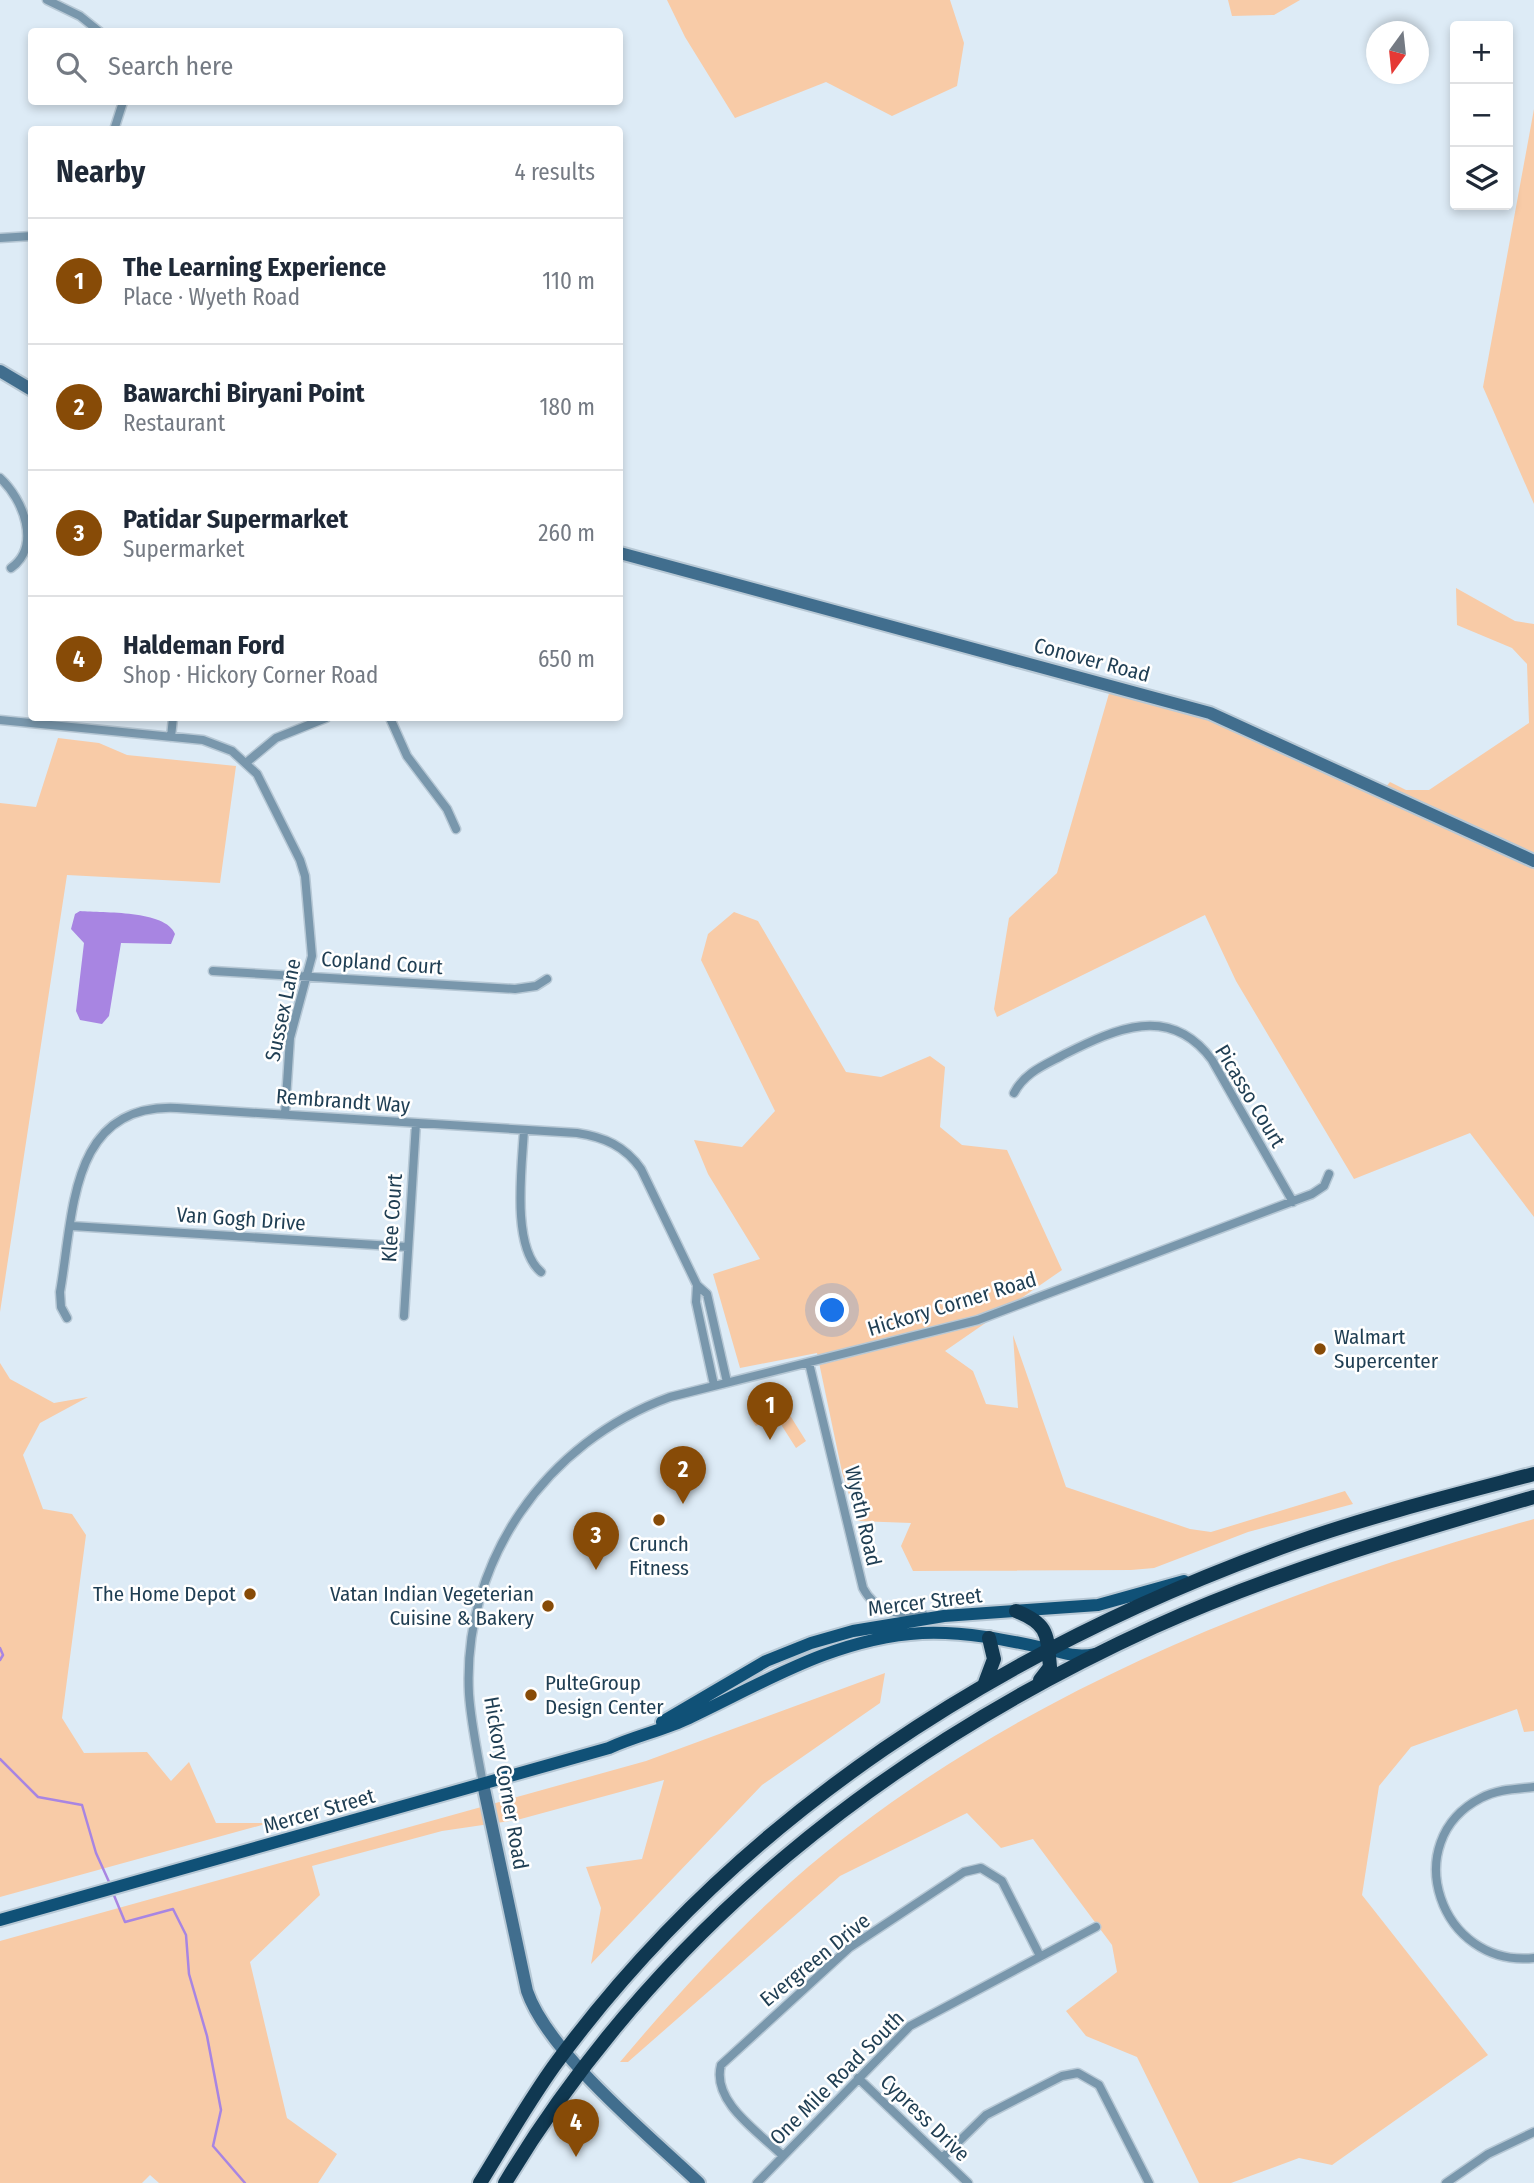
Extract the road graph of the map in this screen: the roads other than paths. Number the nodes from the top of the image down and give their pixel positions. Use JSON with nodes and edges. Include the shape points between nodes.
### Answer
{"nodes":[{"id":1,"x":47,"y":0,"type":"edge"},
{"id":2,"x":95,"y":28,"type":"edge"},
{"id":3,"x":122,"y":105,"type":"edge"},
{"id":4,"x":115,"y":126,"type":"edge"},
{"id":5,"x":28,"y":236,"type":"edge"},
{"id":6,"x":0,"y":238,"type":"edge"},
{"id":7,"x":0,"y":372,"type":"edge"},
{"id":8,"x":28,"y":388,"type":"edge"},
{"id":9,"x":0,"y":478,"type":"edge"},
{"id":10,"x":623,"y":554,"type":"edge"},
{"id":11,"x":11,"y":568,"type":"dead end"},
{"id":12,"x":0,"y":720,"type":"edge"},
{"id":13,"x":173,"y":721,"type":"edge"},
{"id":14,"x":318,"y":721,"type":"edge"},
{"id":15,"x":391,"y":721,"type":"edge"},
{"id":16,"x":171,"y":737,"type":"junction"},
{"id":17,"x":247,"y":762,"type":"junction"},
{"id":18,"x":456,"y":829,"type":"dead end"},
{"id":19,"x":1534,"y":861,"type":"edge"},
{"id":20,"x":213,"y":971,"type":"dead end"},
{"id":21,"x":309,"y":976,"type":"junction"},
{"id":22,"x":547,"y":979,"type":"dead end"},
{"id":23,"x":1014,"y":1093,"type":"dead end"},
{"id":24,"x":285,"y":1114,"type":"junction"},
{"id":25,"x":416,"y":1124,"type":"junction"},
{"id":26,"x":524,"y":1130,"type":"junction"},
{"id":27,"x":1329,"y":1174,"type":"dead end"},
{"id":28,"x":1293,"y":1202,"type":"junction"},
{"id":29,"x":72,"y":1226,"type":"junction"},
{"id":30,"x":408,"y":1247,"type":"junction"},
{"id":31,"x":541,"y":1272,"type":"dead end"},
{"id":32,"x":697,"y":1285,"type":"junction"},
{"id":33,"x":404,"y":1316,"type":"dead end"},
{"id":34,"x":66,"y":1318,"type":"dead end"},
{"id":35,"x":809,"y":1363,"type":"junction"},
{"id":36,"x":727,"y":1382,"type":"junction"},
{"id":37,"x":714,"y":1385,"type":"junction"},
{"id":38,"x":1534,"y":1474,"type":"edge"},
{"id":39,"x":1534,"y":1497,"type":"edge"},
{"id":40,"x":1228,"y":1568,"type":"junction"},
{"id":41,"x":1016,"y":1611,"type":"junction"},
{"id":42,"x":944,"y":1616,"type":"junction"},
{"id":43,"x":989,"y":1639,"type":"junction"},
{"id":44,"x":1048,"y":1649,"type":"junction"},
{"id":45,"x":1102,"y":1652,"type":"junction"},
{"id":46,"x":1037,"y":1683,"type":"junction"},
{"id":47,"x":984,"y":1684,"type":"junction"},
{"id":48,"x":646,"y":1732,"type":"junction"},
{"id":49,"x":484,"y":1784,"type":"junction"},
{"id":50,"x":1534,"y":1787,"type":"edge"},
{"id":51,"x":0,"y":1920,"type":"edge"},
{"id":52,"x":1096,"y":1927,"type":"dead end"},
{"id":53,"x":1040,"y":1956,"type":"junction"},
{"id":54,"x":1534,"y":1958,"type":"edge"},
{"id":55,"x":565,"y":2052,"type":"junction"},
{"id":56,"x":583,"y":2070,"type":"junction"},
{"id":57,"x":858,"y":2078,"type":"junction"},
{"id":58,"x":1534,"y":2132,"type":"edge"},
{"id":59,"x":783,"y":2156,"type":"junction"},
{"id":60,"x":943,"y":2158,"type":"junction"},
{"id":61,"x":480,"y":2183,"type":"edge"},
{"id":62,"x":505,"y":2183,"type":"edge"},
{"id":63,"x":699,"y":2183,"type":"edge"},
{"id":64,"x":757,"y":2183,"type":"edge"},
{"id":65,"x":968,"y":2183,"type":"edge"},
{"id":66,"x":1149,"y":2183,"type":"edge"},
{"id":67,"x":1446,"y":2183,"type":"edge"}],
"edges":[{"from":1,"to":2,"type":"street"},
{"from":3,"to":4,"type":"street"},
{"from":5,"to":6,"type":"street"},
{"from":7,"to":8,"type":"street"},
{"from":9,"to":11,"type":"street","via":[[18,501],[27,526],[24,554]]},
{"from":10,"to":19,"type":"street","name":"Conover Road","via":[[1210,713]]},
{"from":12,"to":16,"type":"street","name":"Sussex Lane"},
{"from":13,"to":16,"type":"street"},
{"from":14,"to":17,"type":"street","via":[[276,738]]},
{"from":15,"to":18,"type":"street","via":[[407,757],[447,809]]},
{"from":16,"to":17,"type":"street","name":"Sussex Lane","via":[[215,744]]},
{"from":17,"to":21,"type":"street","name":"Sussex Lane","via":[[261,781],[302,868],[313,948]]},
{"from":20,"to":21,"type":"street","name":"Copland Court"},
{"from":21,"to":22,"type":"street","name":"Copland Court","via":[[515,989]]},
{"from":21,"to":24,"type":"street","name":"Sussex Lane","via":[[290,1038]]},
{"from":23,"to":28,"type":"street","name":"Picasso Court","via":[[1031,1071],[1116,1029],[1143,1025],[1169,1029],[1212,1059]]},
{"from":24,"to":25,"type":"street","name":"Rembrandt Way"},
{"from":24,"to":29,"type":"street","name":"Rembrandt Way","via":[[158,1108],[125,1116],[99,1136],[87,1155]]},
{"from":25,"to":26,"type":"street","name":"Rembrandt Way"},
{"from":25,"to":30,"type":"street","name":"Klee Court"},
{"from":26,"to":31,"type":"street","via":[[521,1192],[525,1236],[530,1259]]},
{"from":26,"to":32,"type":"street","name":"Rembrandt Way","via":[[599,1137],[631,1156],[664,1212]]},
{"from":27,"to":28,"type":"street","name":"Hickory Corner Road","via":[[1324,1186]]},
{"from":28,"to":35,"type":"street","name":"Hickory Corner Road","via":[[978,1320]]},
{"from":29,"to":30,"type":"street","name":"Van Gogh Drive"},
{"from":29,"to":34,"type":"street","name":"Rembrandt Way","via":[[60,1298]]},
{"from":30,"to":33,"type":"street","name":"Klee Court"},
{"from":32,"to":36,"type":"street","name":"Rembrandt Way","via":[[708,1298]]},
{"from":32,"to":37,"type":"street","name":"Rembrandt Way","via":[[696,1302]]},
{"from":35,"to":36,"type":"street","name":"Hickory Corner Road"},
{"from":35,"to":42,"type":"street","name":"Wyeth Road","via":[[866,1594],[881,1608],[897,1614]]},
{"from":36,"to":37,"type":"street","name":"Hickory Corner Road"},
{"from":37,"to":49,"type":"street","name":"Hickory Corner Road","via":[[647,1406],[603,1429],[543,1480],[513,1522],[483,1589],[471,1652],[469,1695]]},
{"from":38,"to":40,"type":"highway","via":[[1369,1519]]},
{"from":39,"to":45,"type":"highway","via":[[1246,1590]]},
{"from":40,"to":41,"type":"main road","name":"Mercer Street","via":[[1098,1605]]},
{"from":40,"to":44,"type":"highway"},
{"from":41,"to":42,"type":"main road","name":"Mercer Street"},
{"from":41,"to":44,"type":"highway","via":[[1044,1628]]},
{"from":42,"to":48,"type":"main road","name":"Mercer Street","via":[[811,1643],[766,1661]]},
{"from":43,"to":44,"type":"main road","name":"Mercer Street"},
{"from":43,"to":47,"type":"highway","via":[[993,1659]]},
{"from":43,"to":48,"type":"main road","name":"Mercer Street","via":[[922,1633],[849,1645],[798,1664],[685,1720]]},
{"from":44,"to":45,"type":"main road","name":"Mercer Street","via":[[1083,1657]]},
{"from":44,"to":46,"type":"highway","via":[[1050,1667]]},
{"from":44,"to":47,"type":"highway"},
{"from":45,"to":46,"type":"highway"},
{"from":46,"to":56,"type":"highway","via":[[916,1757],[789,1852],[674,1961]]},
{"from":47,"to":55,"type":"highway","via":[[878,1750],[767,1836],[665,1933]]},
{"from":48,"to":49,"type":"main road","name":"Mercer Street","via":[[609,1748]]},
{"from":49,"to":51,"type":"main road","name":"Mercer Street"},
{"from":49,"to":55,"type":"street","name":"Hickory Corner Road","via":[[527,1991],[538,2017]]},
{"from":50,"to":54,"type":"street","via":[[1492,1793],[1467,1807],[1449,1828],[1437,1866],[1443,1907],[1465,1938],[1497,1956]]},
{"from":52,"to":53,"type":"street","name":"One Mile Road South"},
{"from":53,"to":57,"type":"street","name":"One Mile Road South","via":[[925,2015]]},
{"from":53,"to":59,"type":"street","name":"Evergreen Drive","via":[[1002,1881],[981,1868],[964,1872],[849,1948],[721,2065],[719,2081],[726,2099]]},
{"from":55,"to":56,"type":"street","name":"Hickory Corner Road"},
{"from":55,"to":61,"type":"highway"},
{"from":56,"to":62,"type":"highway"},
{"from":56,"to":63,"type":"street","name":"Hickory Corner Road"},
{"from":57,"to":59,"type":"street","name":"One Mile Road South"},
{"from":57,"to":60,"type":"street","name":"Cypress Drive"},
{"from":58,"to":67,"type":"street","via":[[1488,2154]]},
{"from":59,"to":64,"type":"street","name":"One Mile Road South"},
{"from":60,"to":65,"type":"street","name":"Cypress Drive"},
{"from":60,"to":66,"type":"street","via":[[986,2115],[1062,2076],[1078,2073],[1098,2085]]}]}
